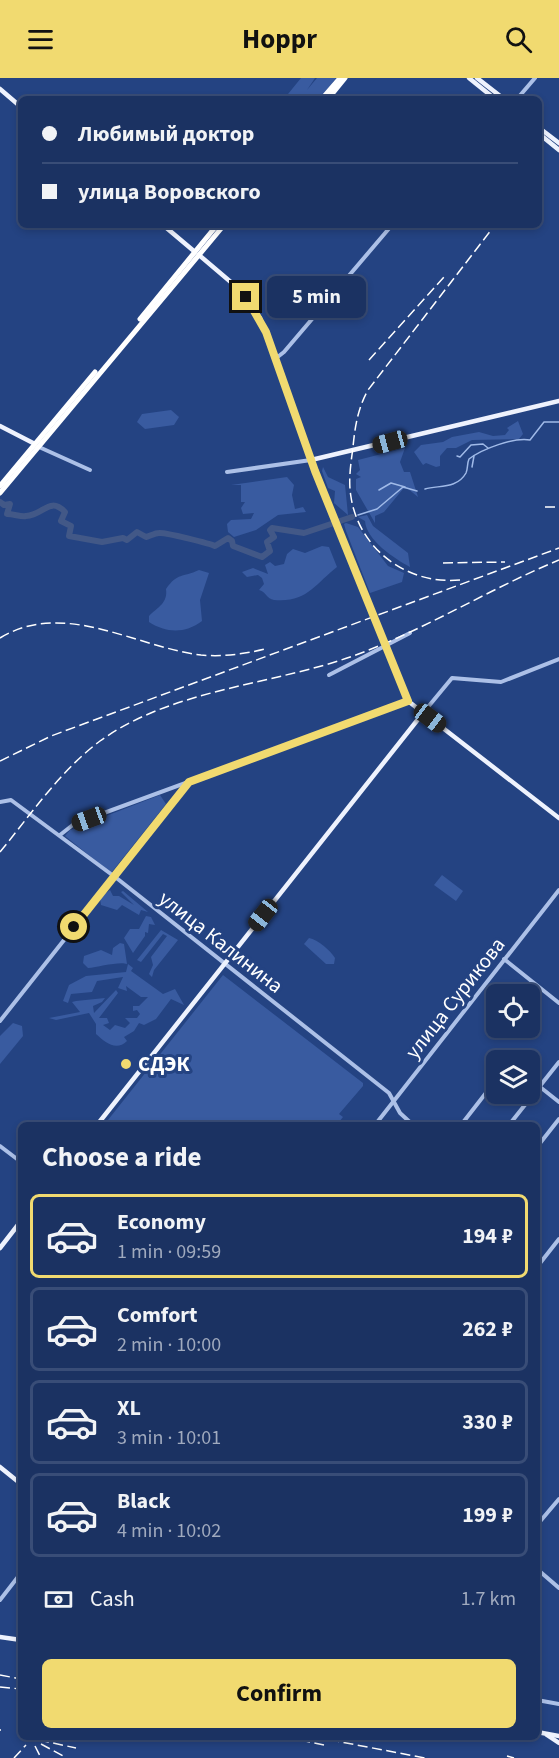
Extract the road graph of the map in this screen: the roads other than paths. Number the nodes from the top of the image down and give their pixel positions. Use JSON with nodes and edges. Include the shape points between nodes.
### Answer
{"nodes":[{"id":1,"x":340,"y":78,"type":"edge"},
{"id":2,"x":345,"y":78,"type":"edge"},
{"id":3,"x":469,"y":78,"type":"edge"},
{"id":4,"x":477,"y":78,"type":"edge"},
{"id":5,"x":535,"y":78,"type":"edge"},
{"id":6,"x":0,"y":89,"type":"edge"},
{"id":7,"x":325,"y":96,"type":"edge"},
{"id":8,"x":330,"y":96,"type":"edge"},
{"id":9,"x":493,"y":96,"type":"edge"},
{"id":10,"x":493,"y":96,"type":"edge"},
{"id":11,"x":520,"y":96,"type":"edge"},
{"id":12,"x":18,"y":104,"type":"edge"},
{"id":13,"x":542,"y":130,"type":"edge"},
{"id":14,"x":542,"y":136,"type":"edge"},
{"id":15,"x":559,"y":143,"type":"edge"},
{"id":16,"x":559,"y":150,"type":"edge"},
{"id":17,"x":167,"y":228,"type":"edge"},
{"id":18,"x":216,"y":228,"type":"edge"},
{"id":19,"x":221,"y":228,"type":"edge"},
{"id":20,"x":389,"y":228,"type":"edge"},
{"id":21,"x":197,"y":253,"type":"junction"},
{"id":22,"x":275,"y":359,"type":"junction"},
{"id":23,"x":559,"y":401,"type":"edge"},
{"id":24,"x":0,"y":426,"type":"edge"},
{"id":25,"x":36,"y":446,"type":"junction"},
{"id":26,"x":311,"y":460,"type":"junction"},
{"id":27,"x":90,"y":470,"type":"dead end"},
{"id":28,"x":227,"y":472,"type":"dead end"},
{"id":29,"x":0,"y":486,"type":"edge"},
{"id":30,"x":0,"y":493,"type":"edge"},
{"id":31,"x":410,"y":633,"type":"dead end"},
{"id":32,"x":559,"y":659,"type":"edge"},
{"id":33,"x":329,"y":675,"type":"dead end"},
{"id":34,"x":408,"y":701,"type":"junction"},
{"id":35,"x":423,"y":713,"type":"junction"},
{"id":36,"x":189,"y":782,"type":"junction"},
{"id":37,"x":0,"y":802,"type":"edge"},
{"id":38,"x":559,"y":818,"type":"edge"},
{"id":39,"x":60,"y":835,"type":"junction"},
{"id":40,"x":114,"y":877,"type":"junction"},
{"id":41,"x":559,"y":890,"type":"edge"},
{"id":42,"x":504,"y":959,"type":"junction"},
{"id":43,"x":224,"y":964,"type":"junction"},
{"id":44,"x":559,"y":1002,"type":"edge"},
{"id":45,"x":0,"y":1021,"type":"edge"},
{"id":46,"x":559,"y":1062,"type":"edge"},
{"id":47,"x":540,"y":1086,"type":"edge"},
{"id":48,"x":540,"y":1088,"type":"edge"},
{"id":49,"x":486,"y":1093,"type":"edge"},
{"id":50,"x":393,"y":1101,"type":"junction"},
{"id":51,"x":559,"y":1102,"type":"edge"},
{"id":52,"x":526,"y":1104,"type":"edge"},
{"id":53,"x":559,"y":1119,"type":"edge"},
{"id":54,"x":99,"y":1122,"type":"edge"},
{"id":55,"x":377,"y":1122,"type":"edge"},
{"id":56,"x":409,"y":1122,"type":"edge"},
{"id":57,"x":463,"y":1122,"type":"edge"},
{"id":58,"x":511,"y":1122,"type":"edge"},
{"id":59,"x":540,"y":1144,"type":"edge"},
{"id":60,"x":0,"y":1146,"type":"edge"},
{"id":61,"x":18,"y":1160,"type":"edge"},
{"id":62,"x":18,"y":1225,"type":"edge"},
{"id":63,"x":558,"y":1242,"type":"edge"},
{"id":64,"x":0,"y":1248,"type":"edge"},
{"id":65,"x":540,"y":1263,"type":"edge"},
{"id":66,"x":0,"y":1467,"type":"edge"},
{"id":67,"x":18,"y":1482,"type":"edge"},
{"id":68,"x":559,"y":1499,"type":"edge"},
{"id":69,"x":540,"y":1521,"type":"edge"},
{"id":70,"x":540,"y":1572,"type":"edge"},
{"id":71,"x":18,"y":1577,"type":"edge"},
{"id":72,"x":559,"y":1588,"type":"edge"},
{"id":73,"x":0,"y":1600,"type":"edge"},
{"id":74,"x":0,"y":1636,"type":"edge"},
{"id":75,"x":18,"y":1639,"type":"edge"},
{"id":76,"x":540,"y":1701,"type":"edge"},
{"id":77,"x":559,"y":1704,"type":"edge"},
{"id":78,"x":540,"y":1732,"type":"edge"},
{"id":79,"x":545,"y":1733,"type":"junction"},
{"id":80,"x":559,"y":1736,"type":"edge"},
{"id":81,"x":559,"y":1743,"type":"edge"}],
"edges":[{"from":1,"to":7,"type":"highway"},
{"from":2,"to":8,"type":"highway"},
{"from":3,"to":9,"type":"main road"},
{"from":4,"to":10,"type":"main road"},
{"from":5,"to":11,"type":"street"},
{"from":6,"to":12,"type":"main road"},
{"from":13,"to":15,"type":"main road"},
{"from":14,"to":16,"type":"main road"},
{"from":17,"to":21,"type":"main road"},
{"from":18,"to":21,"type":"highway"},
{"from":19,"to":21,"type":"highway"},
{"from":20,"to":22,"type":"street"},
{"from":21,"to":22,"type":"main road","via":[[246,297],[260,318]]},
{"from":21,"to":25,"type":"highway"},
{"from":22,"to":26,"type":"main road"},
{"from":23,"to":26,"type":"main road"},
{"from":24,"to":25,"type":"main road"},
{"from":25,"to":27,"type":"street"},
{"from":25,"to":29,"type":"highway"},
{"from":25,"to":30,"type":"highway"},
{"from":26,"to":28,"type":"street"},
{"from":26,"to":34,"type":"main road"},
{"from":31,"to":33,"type":"street"},
{"from":32,"to":35,"type":"street","via":[[501,682],[452,678]]},
{"from":34,"to":35,"type":"main road"},
{"from":34,"to":36,"type":"street"},
{"from":35,"to":38,"type":"main road"},
{"from":35,"to":43,"type":"main road"},
{"from":36,"to":39,"type":"street","via":[[74,824]]},
{"from":36,"to":40,"type":"street"},
{"from":37,"to":39,"type":"street","name":"улица Калинина","via":[[11,800]]},
{"from":39,"to":40,"type":"street","name":"улица Калинина"},
{"from":40,"to":43,"type":"street","name":"улица Калинина"},
{"from":40,"to":45,"type":"street"},
{"from":41,"to":42,"type":"street","name":"улица Сурикова"},
{"from":42,"to":44,"type":"street"},
{"from":42,"to":50,"type":"street","name":"улица Сурикова"},
{"from":43,"to":50,"type":"street","name":"улица Калинина","via":[[371,1079]]},
{"from":43,"to":54,"type":"main road"},
{"from":46,"to":47,"type":"street"},
{"from":48,"to":51,"type":"street"},
{"from":49,"to":57,"type":"street"},
{"from":50,"to":55,"type":"street","name":"улица Сурикова"},
{"from":50,"to":56,"type":"street","name":"улица Калинина"},
{"from":52,"to":58,"type":"street"},
{"from":53,"to":59,"type":"street"},
{"from":60,"to":61,"type":"street"},
{"from":62,"to":64,"type":"main road"},
{"from":63,"to":65,"type":"street"},
{"from":66,"to":67,"type":"main road"},
{"from":68,"to":69,"type":"street"},
{"from":70,"to":72,"type":"street"},
{"from":71,"to":73,"type":"street"},
{"from":74,"to":75,"type":"main road"},
{"from":76,"to":77,"type":"street"},
{"from":78,"to":79,"type":"main road"},
{"from":79,"to":80,"type":"main road"},
{"from":79,"to":81,"type":"main road"}]}
